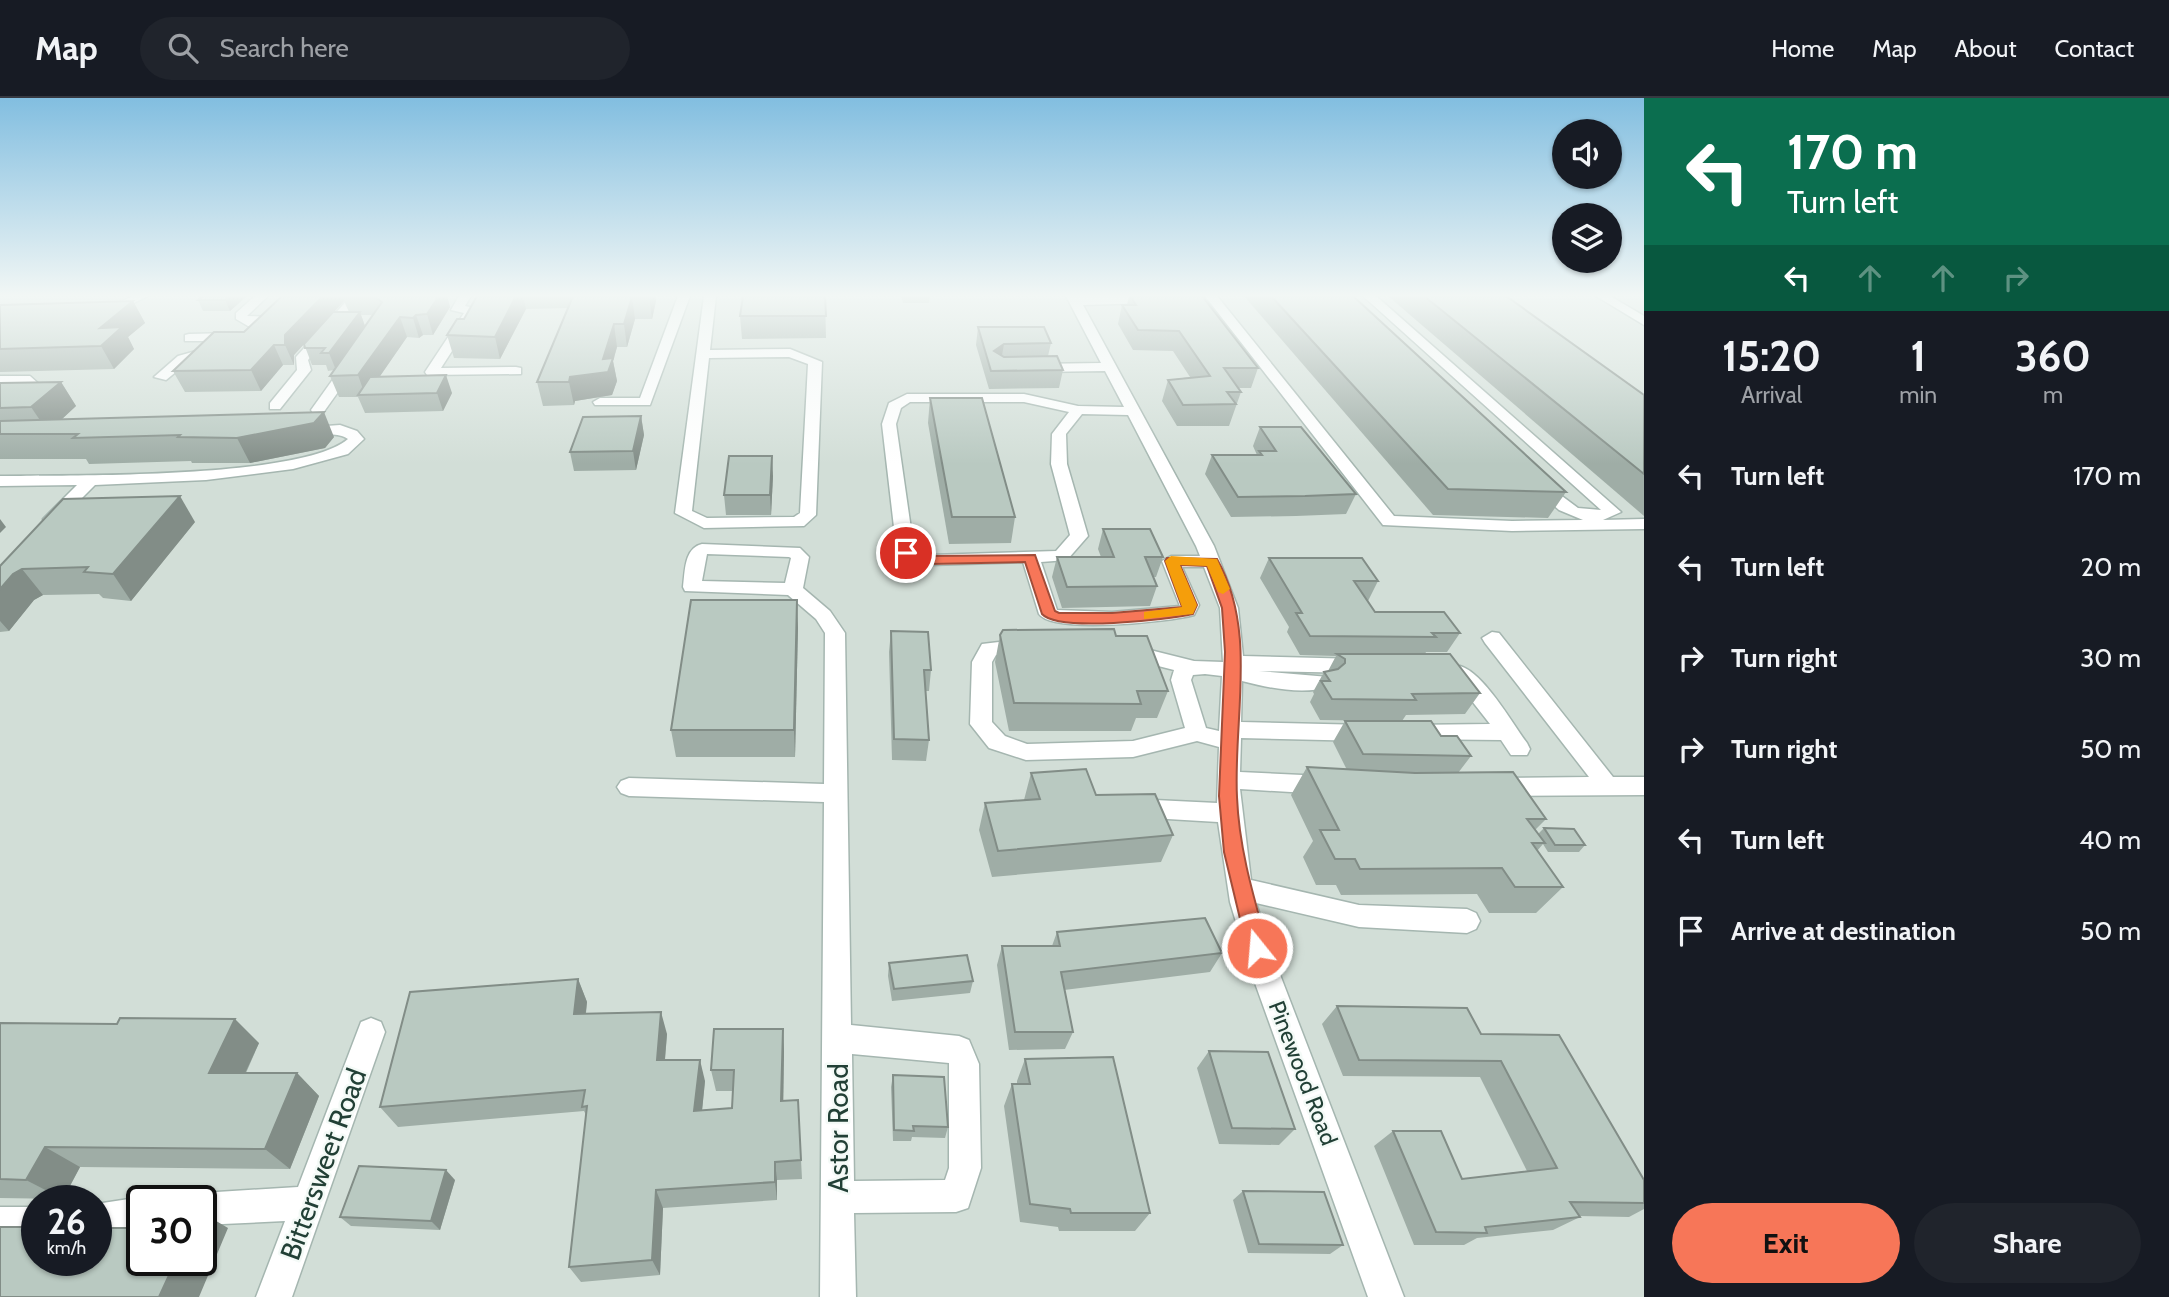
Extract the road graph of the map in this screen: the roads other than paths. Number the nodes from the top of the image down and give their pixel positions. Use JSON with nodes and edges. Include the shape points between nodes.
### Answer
{"nodes":[{"id":1,"x":204,"y":352,"type":"edge"},
{"id":2,"x":308,"y":352,"type":"edge"},
{"id":3,"x":445,"y":352,"type":"edge"},
{"id":4,"x":663,"y":352,"type":"edge"},
{"id":5,"x":1103,"y":352,"type":"edge"},
{"id":6,"x":1255,"y":352,"type":"edge"},
{"id":7,"x":1423,"y":352,"type":"edge"},
{"id":8,"x":702,"y":354,"type":"joint"},
{"id":9,"x":357,"y":355,"type":"edge"},
{"id":10,"x":1111,"y":367,"type":"junction"},
{"id":11,"x":1027,"y":368,"type":"edge"},
{"id":12,"x":516,"y":371,"type":"dead end"},
{"id":13,"x":161,"y":377,"type":"dead end"},
{"id":14,"x":0,"y":380,"type":"edge"},
{"id":15,"x":0,"y":396,"type":"edge"},
{"id":16,"x":600,"y":402,"type":"dead end"},
{"id":17,"x":275,"y":406,"type":"dead end"},
{"id":18,"x":318,"y":410,"type":"edge"},
{"id":19,"x":1078,"y":410,"type":"junction"},
{"id":20,"x":1133,"y":411,"type":"junction"},
{"id":21,"x":288,"y":431,"type":"edge"},
{"id":22,"x":1531,"y":477,"type":"edge"},
{"id":23,"x":91,"y":480,"type":"junction"},
{"id":24,"x":0,"y":481,"type":"edge"},
{"id":25,"x":1601,"y":521,"type":"junction"},
{"id":26,"x":1644,"y":524,"type":"edge"},
{"id":27,"x":37,"y":534,"type":"edge"},
{"id":28,"x":1030,"y":557,"type":"junction"},
{"id":29,"x":1212,"y":562,"type":"junction"},
{"id":30,"x":793,"y":589,"type":"junction"},
{"id":31,"x":1492,"y":638,"type":"dead end"},
{"id":32,"x":1043,"y":647,"type":"edge"},
{"id":33,"x":1111,"y":647,"type":"edge"},
{"id":34,"x":1443,"y":665,"type":"edge"},
{"id":35,"x":1232,"y":666,"type":"junction"},
{"id":36,"x":1377,"y":666,"type":"edge"},
{"id":37,"x":1193,"y":668,"type":"junction"},
{"id":38,"x":1322,"y":682,"type":"edge"},
{"id":39,"x":1197,"y":733,"type":"junction"},
{"id":40,"x":1229,"y":736,"type":"junction"},
{"id":41,"x":1228,"y":780,"type":"junction"},
{"id":42,"x":1343,"y":786,"type":"edge"},
{"id":43,"x":1601,"y":786,"type":"junction"},
{"id":44,"x":1644,"y":786,"type":"edge"},
{"id":45,"x":629,"y":787,"type":"dead end"},
{"id":46,"x":1473,"y":787,"type":"edge"},
{"id":47,"x":835,"y":793,"type":"junction"},
{"id":48,"x":1110,"y":808,"type":"edge"},
{"id":49,"x":1229,"y":813,"type":"junction"},
{"id":50,"x":1240,"y":888,"type":"junction"},
{"id":51,"x":1468,"y":921,"type":"dead end"},
{"id":52,"x":372,"y":1032,"type":"dead end"},
{"id":53,"x":837,"y":1038,"type":"junction"},
{"id":54,"x":838,"y":1197,"type":"junction"},
{"id":55,"x":308,"y":1203,"type":"junction"},
{"id":56,"x":217,"y":1208,"type":"edge"},
{"id":57,"x":0,"y":1224,"type":"edge"},
{"id":58,"x":21,"y":1224,"type":"edge"},
{"id":59,"x":274,"y":1297,"type":"edge"},
{"id":60,"x":838,"y":1297,"type":"edge"},
{"id":61,"x":1386,"y":1297,"type":"edge"}],
"edges":[{"from":1,"to":13,"type":"street","via":[[183,359]]},
{"from":2,"to":17,"type":"street","via":[[301,360],[304,370]]},
{"from":3,"to":12,"type":"street","via":[[432,372]]},
{"from":4,"to":16,"type":"street","via":[[645,402]]},
{"from":5,"to":10,"type":"street","name":"Pinewood Road"},
{"from":6,"to":25,"type":"street","via":[[1388,521],[1512,526]]},
{"from":7,"to":25,"type":"street","via":[[1613,512]]},
{"from":8,"to":8,"type":"street","via":[[683,513],[704,523],[798,522],[808,515],[815,362],[790,353]]},
{"from":9,"to":18,"type":"street"},
{"from":10,"to":11,"type":"street"},
{"from":10,"to":20,"type":"street","name":"Pinewood Road"},
{"from":14,"to":15,"type":"street","via":[[30,380],[33,385],[13,396]]},
{"from":19,"to":20,"type":"street"},
{"from":19,"to":28,"type":"street","via":[[1059,434],[1059,464],[1079,536],[1061,556]]},
{"from":19,"to":28,"type":"street","via":[[1024,398],[907,398],[894,405],[889,424],[906,553],[930,560]]},
{"from":20,"to":29,"type":"street","name":"Pinewood Road"},
{"from":21,"to":23,"type":"street","via":[[338,430],[352,432],[357,439],[343,451],[293,464],[206,475]]},
{"from":22,"to":25,"type":"street","via":[[1572,513]]},
{"from":23,"to":24,"type":"street"},
{"from":23,"to":27,"type":"street"},
{"from":25,"to":26,"type":"street"},
{"from":28,"to":29,"type":"street","via":[[1049,614],[1057,618],[1188,611],[1171,561]]},
{"from":29,"to":35,"type":"street","name":"Pinewood Road","via":[[1229,608]]},
{"from":30,"to":30,"type":"street","via":[[692,587],[697,555],[702,549],[793,552],[800,557]]},
{"from":30,"to":47,"type":"street","name":"Astor Road","via":[[823,615],[835,633]]},
{"from":31,"to":43,"type":"street","via":[[1596,767],[1603,779]]},
{"from":32,"to":39,"type":"street","via":[[995,648],[985,654],[981,724],[997,742],[1027,752],[1133,749]]},
{"from":33,"to":37,"type":"street"},
{"from":34,"to":40,"type":"street","via":[[1474,686],[1513,741]]},
{"from":35,"to":36,"type":"street"},
{"from":35,"to":37,"type":"street"},
{"from":35,"to":38,"type":"street","via":[[1266,680]]},
{"from":35,"to":40,"type":"street","name":"Pinewood Road"},
{"from":37,"to":39,"type":"street","via":[[1184,671],[1181,680]]},
{"from":39,"to":40,"type":"street"},
{"from":40,"to":41,"type":"street","name":"Pinewood Road"},
{"from":41,"to":42,"type":"street"},
{"from":41,"to":49,"type":"street","name":"Pinewood Road"},
{"from":43,"to":44,"type":"street"},
{"from":43,"to":46,"type":"street"},
{"from":45,"to":47,"type":"street"},
{"from":47,"to":53,"type":"street","name":"Astor Road"},
{"from":48,"to":49,"type":"street"},
{"from":49,"to":50,"type":"street","name":"Pinewood Road"},
{"from":50,"to":51,"type":"street","via":[[1359,916]]},
{"from":50,"to":61,"type":"street","name":"Pinewood Road","via":[[1265,972]]},
{"from":52,"to":55,"type":"street","name":"Bittersweet Road"},
{"from":53,"to":54,"type":"street","name":"Astor Road"},
{"from":53,"to":54,"type":"street","via":[[959,1050],[964,1064],[965,1168],[956,1196]]},
{"from":54,"to":60,"type":"street","name":"Astor Road"},
{"from":55,"to":56,"type":"street"},
{"from":55,"to":59,"type":"street","name":"Bittersweet Road"},
{"from":57,"to":58,"type":"street"}]}
